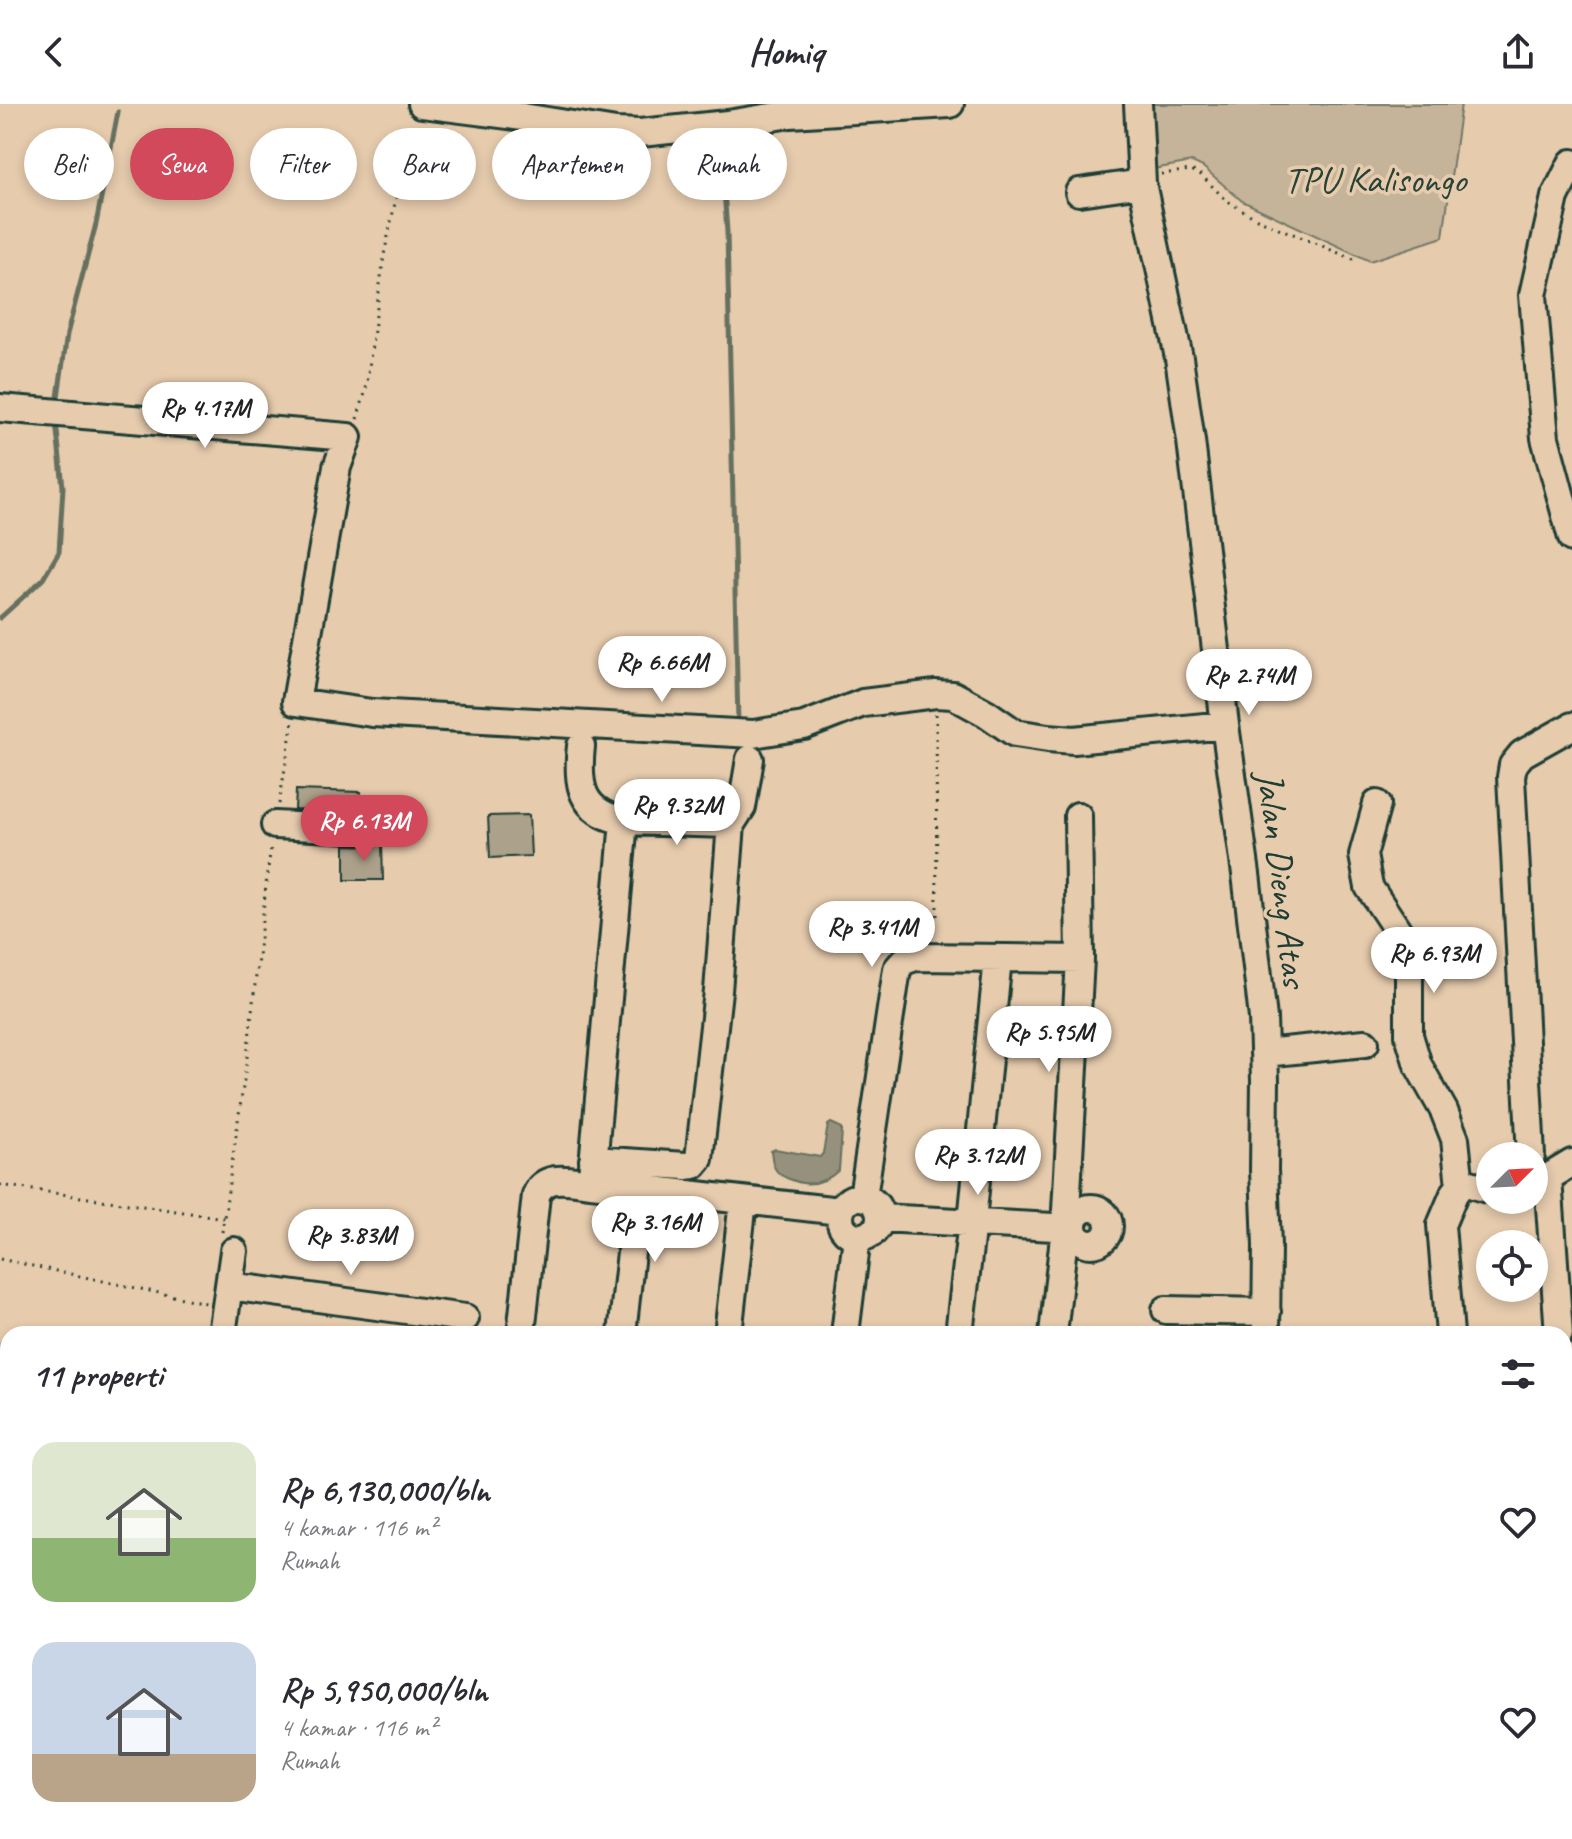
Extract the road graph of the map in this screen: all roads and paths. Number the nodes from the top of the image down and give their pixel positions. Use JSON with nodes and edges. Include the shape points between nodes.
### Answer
{"nodes":[{"id":1,"x":422,"y":104,"type":"edge"},
{"id":2,"x":950,"y":104,"type":"edge"},
{"id":3,"x":1138,"y":104,"type":"edge"},
{"id":4,"x":1572,"y":163,"type":"edge"},
{"id":5,"x":1142,"y":180,"type":"junction"},
{"id":6,"x":1079,"y":192,"type":"dead end"},
{"id":7,"x":1358,"y":261,"type":"dead end"},
{"id":8,"x":0,"y":408,"type":"edge"},
{"id":9,"x":348,"y":437,"type":"junction"},
{"id":10,"x":1572,"y":538,"type":"edge"},
{"id":11,"x":936,"y":694,"type":"junction"},
{"id":12,"x":296,"y":702,"type":"junction"},
{"id":13,"x":1225,"y":725,"type":"junction"},
{"id":14,"x":1572,"y":726,"type":"edge"},
{"id":15,"x":581,"y":746,"type":"dead end"},
{"id":16,"x":750,"y":759,"type":"dead end"},
{"id":17,"x":1377,"y":804,"type":"dead end"},
{"id":18,"x":1078,"y":816,"type":"dead end"},
{"id":19,"x":624,"y":821,"type":"junction"},
{"id":20,"x":731,"y":824,"type":"junction"},
{"id":21,"x":275,"y":825,"type":"junction"},
{"id":22,"x":370,"y":830,"type":"dead end"},
{"id":23,"x":937,"y":920,"type":"dead end"},
{"id":24,"x":998,"y":958,"type":"junction"},
{"id":25,"x":1080,"y":959,"type":"junction"},
{"id":26,"x":1365,"y":1043,"type":"dead end"},
{"id":27,"x":1264,"y":1053,"type":"junction"},
{"id":28,"x":1530,"y":1142,"type":"edge"},
{"id":29,"x":1572,"y":1163,"type":"edge"},
{"id":30,"x":592,"y":1172,"type":"junction"},
{"id":31,"x":1548,"y":1178,"type":"edge"},
{"id":32,"x":0,"y":1185,"type":"edge"},
{"id":33,"x":1460,"y":1186,"type":"junction"},
{"id":34,"x":1476,"y":1186,"type":"edge"},
{"id":35,"x":638,"y":1189,"type":"junction"},
{"id":36,"x":863,"y":1197,"type":"junction"},
{"id":37,"x":743,"y":1201,"type":"junction"},
{"id":38,"x":840,"y":1211,"type":"junction"},
{"id":39,"x":1545,"y":1214,"type":"edge"},
{"id":40,"x":224,"y":1218,"type":"junction"},
{"id":41,"x":880,"y":1218,"type":"junction"},
{"id":42,"x":972,"y":1221,"type":"junction"},
{"id":43,"x":1069,"y":1228,"type":"junction"},
{"id":44,"x":857,"y":1237,"type":"junction"},
{"id":45,"x":227,"y":1247,"type":"joint"},
{"id":46,"x":0,"y":1259,"type":"edge"},
{"id":47,"x":220,"y":1295,"type":"junction"},
{"id":48,"x":1166,"y":1310,"type":"dead end"},
{"id":49,"x":465,"y":1318,"type":"dead end"},
{"id":50,"x":412,"y":1322,"type":"edge"},
{"id":51,"x":1267,"y":1323,"type":"edge"},
{"id":52,"x":222,"y":1326,"type":"edge"},
{"id":53,"x":522,"y":1326,"type":"edge"},
{"id":54,"x":623,"y":1326,"type":"edge"},
{"id":55,"x":729,"y":1326,"type":"edge"},
{"id":56,"x":846,"y":1326,"type":"edge"},
{"id":57,"x":960,"y":1326,"type":"edge"},
{"id":58,"x":1054,"y":1326,"type":"edge"},
{"id":59,"x":1449,"y":1326,"type":"edge"},
{"id":60,"x":1558,"y":1326,"type":"edge"}],
"edges":[{"from":1,"to":2,"type":"street","via":[[640,133],[790,114]]},
{"from":1,"to":9,"type":"path","via":[[384,255],[366,390]]},
{"from":3,"to":5,"type":"street","name":"Jalan Dieng Atas"},
{"from":4,"to":10,"type":"street","via":[[1555,197],[1533,295],[1545,438]]},
{"from":5,"to":6,"type":"street"},
{"from":5,"to":7,"type":"path","via":[[1191,170],[1257,219]]},
{"from":5,"to":13,"type":"street","name":"Jalan Dieng Atas","via":[[1179,358]]},
{"from":8,"to":9,"type":"street"},
{"from":9,"to":12,"type":"street","via":[[337,467]]},
{"from":11,"to":12,"type":"street","via":[[863,703],[804,726],[753,734],[372,713]]},
{"from":11,"to":13,"type":"street","via":[[953,695],[1015,733],[1048,738]]},
{"from":11,"to":23,"type":"path"},
{"from":12,"to":21,"type":"path"},
{"from":13,"to":27,"type":"street","name":"Jalan Dieng Atas"},
{"from":14,"to":28,"type":"street","via":[[1522,754],[1511,777]]},
{"from":15,"to":19,"type":"street","via":[[584,796],[594,809]]},
{"from":16,"to":20,"type":"street","via":[[742,807]]},
{"from":17,"to":33,"type":"street","via":[[1363,855],[1369,887],[1409,954],[1409,1035],[1455,1139]]},
{"from":18,"to":25,"type":"street"},
{"from":19,"to":20,"type":"street"},
{"from":19,"to":30,"type":"street"},
{"from":20,"to":30,"type":"street","via":[[699,1159],[686,1166]]},
{"from":21,"to":22,"type":"street"},
{"from":21,"to":40,"type":"path"},
{"from":24,"to":25,"type":"street"},
{"from":24,"to":36,"type":"street","via":[[915,957],[897,969]]},
{"from":24,"to":42,"type":"street"},
{"from":25,"to":43,"type":"street"},
{"from":26,"to":27,"type":"street"},
{"from":27,"to":51,"type":"street","name":"Jalan Dieng Atas"},
{"from":29,"to":31,"type":"street"},
{"from":30,"to":35,"type":"street"},
{"from":30,"to":53,"type":"street","via":[[539,1187]]},
{"from":32,"to":40,"type":"path"},
{"from":33,"to":34,"type":"street"},
{"from":33,"to":59,"type":"street","via":[[1441,1225]]},
{"from":35,"to":37,"type":"street"},
{"from":35,"to":54,"type":"street"},
{"from":36,"to":38,"type":"street","via":[[847,1201]]},
{"from":36,"to":41,"type":"street","via":[[877,1206]]},
{"from":37,"to":38,"type":"street"},
{"from":37,"to":55,"type":"street"},
{"from":38,"to":44,"type":"street","via":[[841,1225]]},
{"from":39,"to":60,"type":"street"},
{"from":40,"to":45,"type":"path"},
{"from":41,"to":42,"type":"street"},
{"from":41,"to":44,"type":"street","via":[[870,1235]]},
{"from":42,"to":43,"type":"street"},
{"from":42,"to":57,"type":"street"},
{"from":43,"to":58,"type":"street"},
{"from":44,"to":56,"type":"street"},
{"from":45,"to":47,"type":"street"},
{"from":46,"to":47,"type":"path"},
{"from":47,"to":50,"type":"street"},
{"from":47,"to":52,"type":"street"},
{"from":48,"to":51,"type":"street"},
{"from":49,"to":50,"type":"street"}]}
